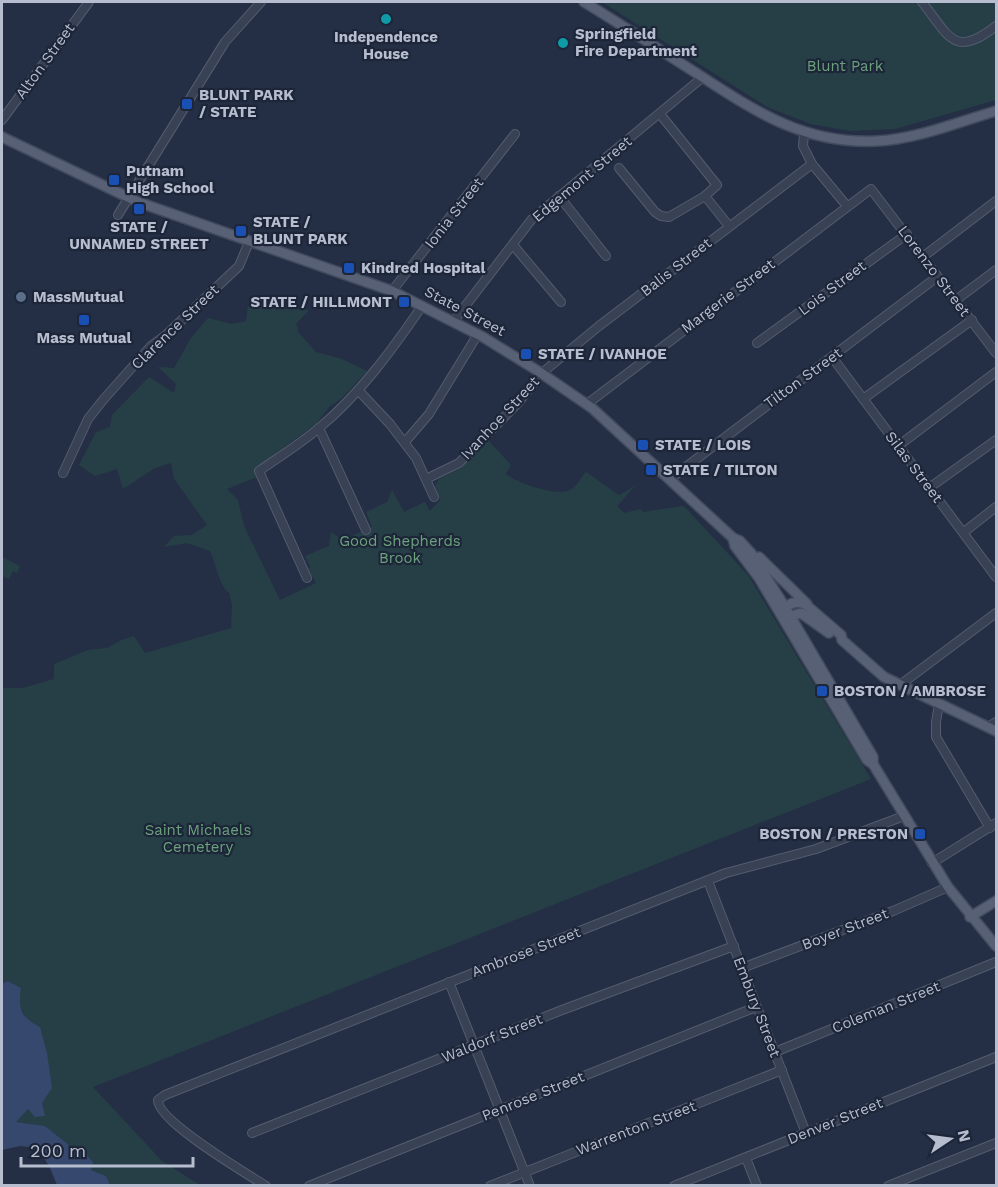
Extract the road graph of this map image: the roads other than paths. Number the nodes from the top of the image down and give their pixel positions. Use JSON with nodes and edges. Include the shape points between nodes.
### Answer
{"nodes":[{"id":1,"x":89,"y":2,"type":"edge"},
{"id":2,"x":261,"y":2,"type":"edge"},
{"id":3,"x":584,"y":2,"type":"edge"},
{"id":4,"x":922,"y":2,"type":"edge"},
{"id":5,"x":996,"y":26,"type":"edge"},
{"id":6,"x":703,"y":77,"type":"junction"},
{"id":7,"x":996,"y":111,"type":"edge"},
{"id":8,"x":660,"y":114,"type":"junction"},
{"id":9,"x":2,"y":120,"type":"edge"},
{"id":10,"x":804,"y":133,"type":"junction"},
{"id":11,"x":515,"y":134,"type":"dead end"},
{"id":12,"x":2,"y":137,"type":"edge"},
{"id":13,"x":812,"y":164,"type":"junction"},
{"id":14,"x":619,"y":168,"type":"dead end"},
{"id":15,"x":871,"y":189,"type":"joint"},
{"id":16,"x":559,"y":196,"type":"junction"},
{"id":17,"x":705,"y":196,"type":"junction"},
{"id":18,"x":128,"y":197,"type":"junction"},
{"id":19,"x":996,"y":201,"type":"edge"},
{"id":20,"x":847,"y":206,"type":"junction"},
{"id":21,"x":118,"y":215,"type":"dead end"},
{"id":22,"x":729,"y":226,"type":"junction"},
{"id":23,"x":907,"y":234,"type":"junction"},
{"id":24,"x":249,"y":242,"type":"junction"},
{"id":25,"x":513,"y":245,"type":"junction"},
{"id":26,"x":606,"y":256,"type":"dead end"},
{"id":27,"x":924,"y":256,"type":"junction"},
{"id":28,"x":996,"y":270,"type":"edge"},
{"id":29,"x":937,"y":277,"type":"junction"},
{"id":30,"x":392,"y":291,"type":"junction"},
{"id":31,"x":956,"y":300,"type":"junction"},
{"id":32,"x":561,"y":302,"type":"dead end"},
{"id":33,"x":422,"y":306,"type":"junction"},
{"id":34,"x":972,"y":320,"type":"junction"},
{"id":35,"x":453,"y":322,"type":"junction"},
{"id":36,"x":478,"y":334,"type":"junction"},
{"id":37,"x":756,"y":343,"type":"dead end"},
{"id":38,"x":996,"y":353,"type":"edge"},
{"id":39,"x":832,"y":357,"type":"junction"},
{"id":40,"x":996,"y":372,"type":"edge"},
{"id":41,"x":542,"y":373,"type":"junction"},
{"id":42,"x":358,"y":390,"type":"junction"},
{"id":43,"x":863,"y":399,"type":"junction"},
{"id":44,"x":587,"y":404,"type":"junction"},
{"id":45,"x":319,"y":428,"type":"junction"},
{"id":46,"x":996,"y":440,"type":"edge"},
{"id":47,"x":405,"y":442,"type":"junction"},
{"id":48,"x":898,"y":446,"type":"junction"},
{"id":49,"x":63,"y":473,"type":"dead end"},
{"id":50,"x":426,"y":479,"type":"junction"},
{"id":51,"x":670,"y":479,"type":"junction"},
{"id":52,"x":929,"y":488,"type":"junction"},
{"id":53,"x":434,"y":497,"type":"dead end"},
{"id":54,"x":996,"y":507,"type":"edge"},
{"id":55,"x":366,"y":530,"type":"dead end"},
{"id":56,"x":963,"y":532,"type":"junction"},
{"id":57,"x":733,"y":538,"type":"junction"},
{"id":58,"x":751,"y":553,"type":"junction"},
{"id":59,"x":996,"y":577,"type":"edge"},
{"id":60,"x":307,"y":578,"type":"dead end"},
{"id":61,"x":811,"y":608,"type":"junction"},
{"id":62,"x":996,"y":613,"type":"edge"},
{"id":63,"x":784,"y":614,"type":"junction"},
{"id":64,"x":842,"y":640,"type":"junction"},
{"id":65,"x":900,"y":685,"type":"junction"},
{"id":66,"x":939,"y":704,"type":"junction"},
{"id":67,"x":994,"y":726,"type":"edge"},
{"id":68,"x":903,"y":816,"type":"junction"},
{"id":69,"x":993,"y":826,"type":"edge"},
{"id":70,"x":932,"y":863,"type":"junction"},
{"id":71,"x":708,"y":881,"type":"junction"},
{"id":72,"x":948,"y":887,"type":"junction"},
{"id":73,"x":996,"y":901,"type":"edge"},
{"id":74,"x":970,"y":917,"type":"junction"},
{"id":75,"x":734,"y":946,"type":"junction"},
{"id":76,"x":996,"y":946,"type":"edge"},
{"id":77,"x":996,"y":962,"type":"edge"},
{"id":78,"x":742,"y":968,"type":"junction"},
{"id":79,"x":449,"y":982,"type":"junction"},
{"id":80,"x":756,"y":1007,"type":"junction"},
{"id":81,"x":476,"y":1044,"type":"junction"},
{"id":82,"x":775,"y":1052,"type":"junction"},
{"id":83,"x":996,"y":1057,"type":"edge"},
{"id":84,"x":782,"y":1070,"type":"junction"},
{"id":85,"x":500,"y":1110,"type":"junction"},
{"id":86,"x":806,"y":1132,"type":"junction"},
{"id":87,"x":252,"y":1133,"type":"dead end"},
{"id":88,"x":996,"y":1143,"type":"edge"},
{"id":89,"x":746,"y":1158,"type":"junction"},
{"id":90,"x":524,"y":1172,"type":"junction"},
{"id":91,"x":910,"y":1182,"type":"edge"},
{"id":92,"x":266,"y":1185,"type":"edge"},
{"id":93,"x":309,"y":1185,"type":"edge"},
{"id":94,"x":490,"y":1185,"type":"edge"},
{"id":95,"x":530,"y":1185,"type":"edge"},
{"id":96,"x":674,"y":1185,"type":"edge"},
{"id":97,"x":757,"y":1185,"type":"edge"},
{"id":98,"x":888,"y":1185,"type":"edge"}],
"edges":[{"from":1,"to":9,"type":"street","name":"Alton Street"},
{"from":2,"to":18,"type":"street","via":[[225,42]]},
{"from":3,"to":6,"type":"main road"},
{"from":4,"to":5,"type":"street","via":[[952,39],[962,43],[981,38]]},
{"from":6,"to":8,"type":"street","name":"Edgemont Street"},
{"from":6,"to":10,"type":"main road","via":[[758,113]]},
{"from":7,"to":10,"type":"main road","via":[[884,140],[846,140]]},
{"from":8,"to":16,"type":"street","name":"Edgemont Street"},
{"from":8,"to":17,"type":"street","via":[[717,185]]},
{"from":10,"to":13,"type":"street","via":[[803,146]]},
{"from":11,"to":30,"type":"street","name":"Ionia Street"},
{"from":12,"to":18,"type":"main road","name":"State Street"},
{"from":13,"to":20,"type":"street"},
{"from":13,"to":22,"type":"street","name":"Balis Street"},
{"from":14,"to":17,"type":"street","via":[[661,216],[669,217]]},
{"from":15,"to":20,"type":"street","name":"Margerie Street"},
{"from":15,"to":23,"type":"street","name":"Lorenzo Street"},
{"from":16,"to":25,"type":"street","name":"Edgemont Street","via":[[532,219]]},
{"from":16,"to":26,"type":"street"},
{"from":17,"to":22,"type":"street"},
{"from":18,"to":21,"type":"street"},
{"from":18,"to":24,"type":"main road","name":"State Street"},
{"from":19,"to":27,"type":"street"},
{"from":20,"to":44,"type":"street","name":"Margerie Street"},
{"from":22,"to":41,"type":"street","name":"Balis Street"},
{"from":23,"to":27,"type":"street","name":"Lorenzo Street"},
{"from":23,"to":37,"type":"street","name":"Lois Street"},
{"from":24,"to":30,"type":"main road","name":"State Street"},
{"from":24,"to":49,"type":"street","name":"Clarence Street","via":[[239,266],[151,346],[103,400],[88,419]]},
{"from":25,"to":32,"type":"street"},
{"from":25,"to":35,"type":"street","name":"Edgemont Street"},
{"from":27,"to":29,"type":"street","name":"Lorenzo Street"},
{"from":28,"to":31,"type":"street"},
{"from":29,"to":31,"type":"street","name":"Lorenzo Street"},
{"from":29,"to":39,"type":"street","name":"Tilton Street"},
{"from":30,"to":33,"type":"main road","name":"State Street"},
{"from":31,"to":34,"type":"street","name":"Lorenzo Street"},
{"from":33,"to":35,"type":"main road","name":"State Street"},
{"from":33,"to":42,"type":"street"},
{"from":34,"to":38,"type":"street","name":"Lorenzo Street"},
{"from":34,"to":43,"type":"street"},
{"from":35,"to":36,"type":"main road","name":"State Street"},
{"from":36,"to":41,"type":"main road","name":"State Street"},
{"from":36,"to":47,"type":"street","via":[[429,414]]},
{"from":39,"to":43,"type":"street","name":"Silas Street"},
{"from":39,"to":51,"type":"street","name":"Tilton Street"},
{"from":40,"to":48,"type":"street"},
{"from":41,"to":44,"type":"main road","name":"State Street"},
{"from":41,"to":50,"type":"street","name":"Ivanhoe Street","via":[[459,463]]},
{"from":42,"to":45,"type":"street"},
{"from":42,"to":47,"type":"street"},
{"from":43,"to":48,"type":"street","name":"Silas Street"},
{"from":44,"to":51,"type":"main road","name":"State Street"},
{"from":45,"to":55,"type":"street"},
{"from":45,"to":60,"type":"street","via":[[259,471]]},
{"from":46,"to":52,"type":"street"},
{"from":47,"to":50,"type":"street"},
{"from":48,"to":52,"type":"street","name":"Silas Street"},
{"from":50,"to":53,"type":"street"},
{"from":51,"to":57,"type":"main road","name":"State Street"},
{"from":52,"to":56,"type":"street","name":"Silas Street"},
{"from":54,"to":56,"type":"street"},
{"from":56,"to":59,"type":"street","name":"Silas Street"},
{"from":57,"to":58,"type":"main road","name":"State Street"},
{"from":57,"to":63,"type":"main road","name":"State Street"},
{"from":58,"to":61,"type":"main road"},
{"from":58,"to":63,"type":"main road","name":"State Street"},
{"from":61,"to":63,"type":"main road","via":[[795,602]]},
{"from":61,"to":64,"type":"main road"},
{"from":62,"to":65,"type":"street"},
{"from":63,"to":64,"type":"main road","via":[[801,613]]},
{"from":63,"to":68,"type":"main road"},
{"from":64,"to":65,"type":"main road","via":[[877,672]]},
{"from":65,"to":66,"type":"main road"},
{"from":66,"to":67,"type":"main road"},
{"from":66,"to":69,"type":"street","via":[[936,737]]},
{"from":68,"to":70,"type":"main road"},
{"from":68,"to":71,"type":"street","name":"Ambrose Street","via":[[816,849]]},
{"from":69,"to":70,"type":"street"},
{"from":70,"to":72,"type":"main road"},
{"from":71,"to":75,"type":"street","name":"Embury Street"},
{"from":71,"to":79,"type":"street","name":"Ambrose Street"},
{"from":72,"to":74,"type":"main road"},
{"from":72,"to":78,"type":"street","name":"Boyer Street"},
{"from":73,"to":74,"type":"main road"},
{"from":74,"to":76,"type":"main road"},
{"from":75,"to":78,"type":"street","name":"Embury Street"},
{"from":75,"to":81,"type":"street","name":"Waldorf Street"},
{"from":77,"to":82,"type":"street","name":"Coleman Street"},
{"from":78,"to":80,"type":"street","name":"Embury Street"},
{"from":79,"to":81,"type":"street"},
{"from":79,"to":92,"type":"street","name":"Ambrose Street","via":[[158,1100],[171,1120],[210,1151]]},
{"from":80,"to":82,"type":"street","name":"Embury Street"},
{"from":80,"to":85,"type":"street","name":"Penrose Street"},
{"from":81,"to":85,"type":"street"},
{"from":81,"to":87,"type":"street","name":"Waldorf Street"},
{"from":82,"to":84,"type":"street","name":"Embury Street"},
{"from":83,"to":86,"type":"street","name":"Denver Street"},
{"from":84,"to":86,"type":"street","name":"Embury Street"},
{"from":84,"to":90,"type":"street","name":"Warrenton Street"},
{"from":85,"to":90,"type":"street"},
{"from":85,"to":93,"type":"street","name":"Penrose Street"},
{"from":86,"to":89,"type":"street","name":"Denver Street"},
{"from":88,"to":91,"type":"street"},
{"from":89,"to":96,"type":"street","name":"Denver Street"},
{"from":89,"to":97,"type":"street"},
{"from":90,"to":94,"type":"street","name":"Warrenton Street"},
{"from":90,"to":95,"type":"street"},
{"from":91,"to":98,"type":"street"}]}
